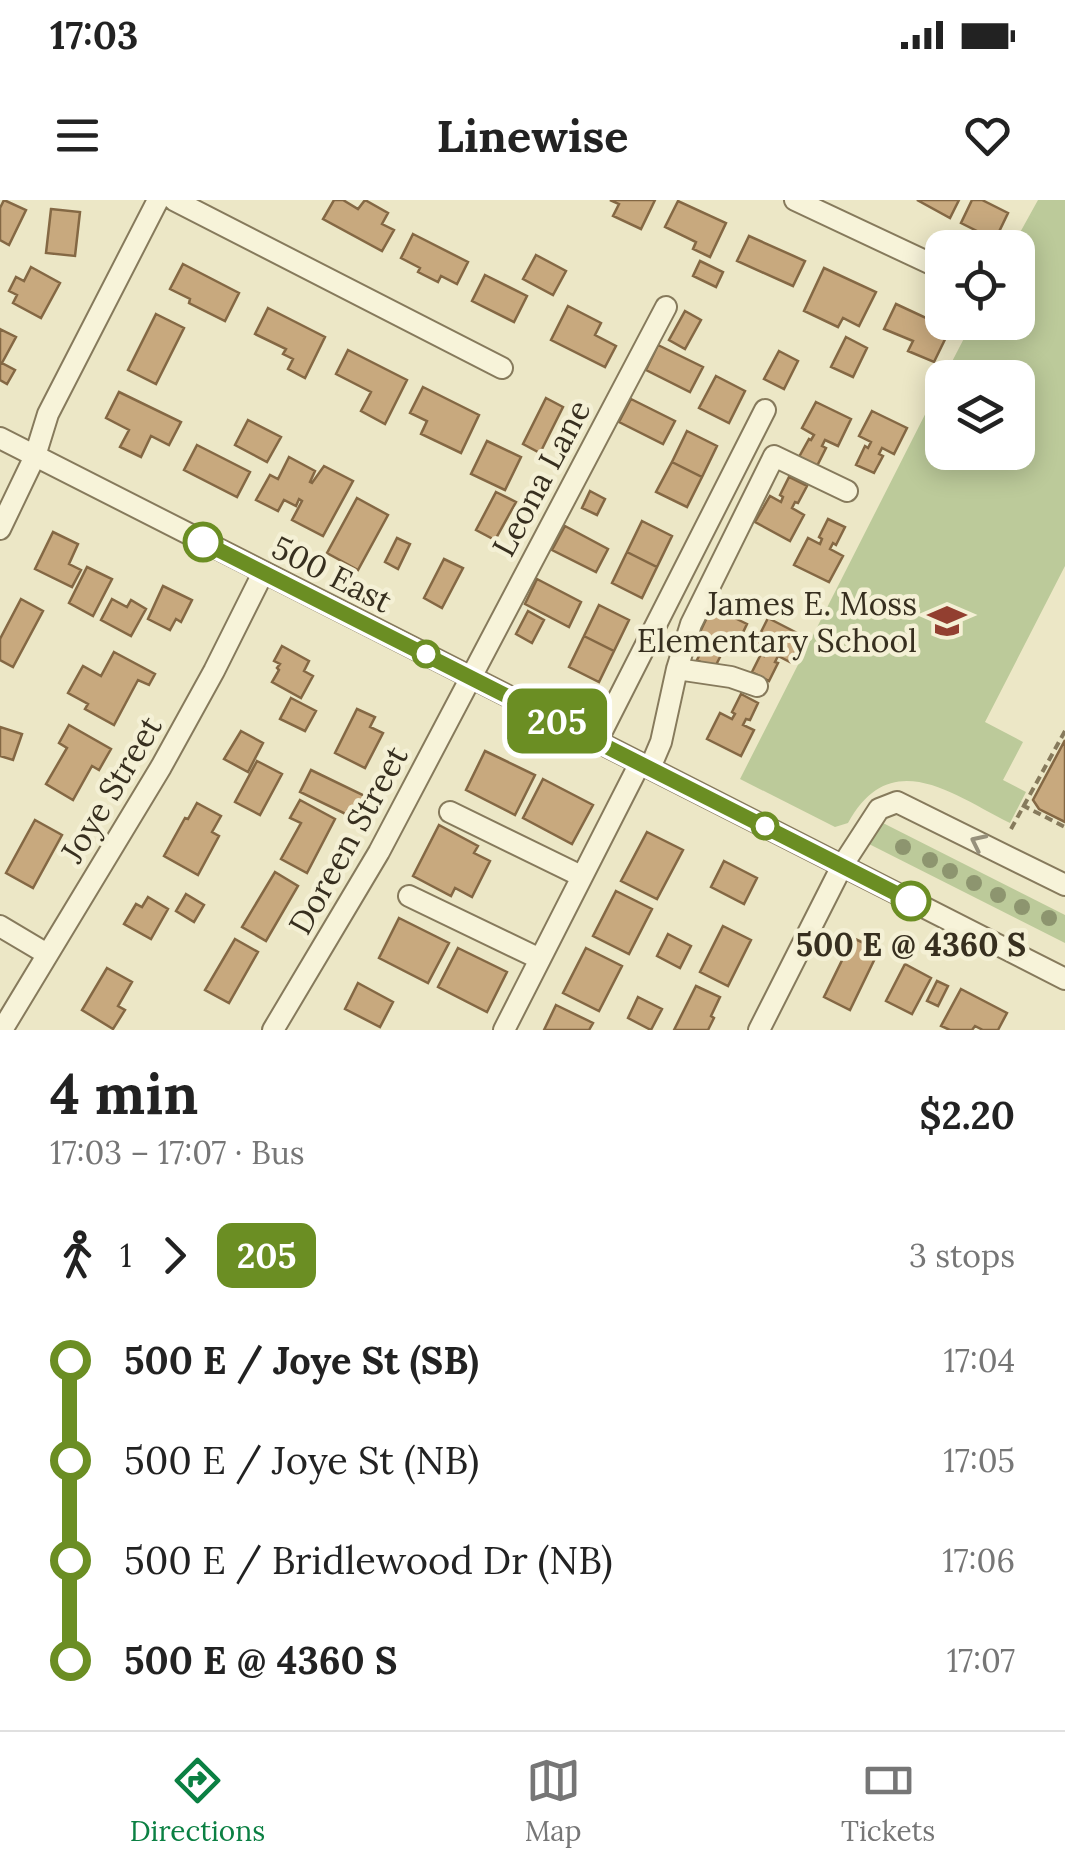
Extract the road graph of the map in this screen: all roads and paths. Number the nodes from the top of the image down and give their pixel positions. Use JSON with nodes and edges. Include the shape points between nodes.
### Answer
{"nodes":[{"id":1,"x":158,"y":200,"type":"edge"},
{"id":2,"x":174,"y":200,"type":"edge"},
{"id":3,"x":795,"y":200,"type":"edge"},
{"id":4,"x":925,"y":261,"type":"edge"},
{"id":5,"x":666,"y":307,"type":"dead end"},
{"id":6,"x":502,"y":368,"type":"dead end"},
{"id":7,"x":765,"y":410,"type":"dead end"},
{"id":8,"x":0,"y":438,"type":"edge"},
{"id":9,"x":35,"y":456,"type":"junction"},
{"id":10,"x":847,"y":491,"type":"dead end"},
{"id":11,"x":0,"y":529,"type":"edge"},
{"id":12,"x":263,"y":573,"type":"junction"},
{"id":13,"x":677,"y":669,"type":"junction"},
{"id":14,"x":470,"y":677,"type":"junction"},
{"id":15,"x":757,"y":686,"type":"dead end"},
{"id":16,"x":1065,"y":731,"type":"edge"},
{"id":17,"x":597,"y":741,"type":"junction"},
{"id":18,"x":645,"y":766,"type":"junction"},
{"id":19,"x":1022,"y":805,"type":"junction"},
{"id":20,"x":450,"y":812,"type":"dead end"},
{"id":21,"x":1065,"y":827,"type":"edge"},
{"id":22,"x":1011,"y":829,"type":"dead end"},
{"id":23,"x":842,"y":866,"type":"junction"},
{"id":24,"x":582,"y":876,"type":"junction"},
{"id":25,"x":1065,"y":886,"type":"edge"},
{"id":26,"x":409,"y":896,"type":"dead end"},
{"id":27,"x":0,"y":926,"type":"edge"},
{"id":28,"x":47,"y":954,"type":"junction"},
{"id":29,"x":540,"y":959,"type":"junction"},
{"id":30,"x":1065,"y":978,"type":"edge"},
{"id":31,"x":2,"y":1030,"type":"edge"},
{"id":32,"x":274,"y":1030,"type":"edge"},
{"id":33,"x":504,"y":1030,"type":"edge"},
{"id":34,"x":759,"y":1030,"type":"edge"}],
"edges":[{"from":1,"to":9,"type":"street","via":[[48,414]]},
{"from":2,"to":6,"type":"street"},
{"from":3,"to":4,"type":"street"},
{"from":5,"to":14,"type":"street","name":"Leona Lane"},
{"from":7,"to":17,"type":"street"},
{"from":8,"to":9,"type":"street","name":"500 East"},
{"from":9,"to":11,"type":"street"},
{"from":9,"to":12,"type":"street","name":"500 East"},
{"from":10,"to":13,"type":"street","via":[[774,456],[691,624]]},
{"from":12,"to":14,"type":"street","name":"500 East"},
{"from":12,"to":28,"type":"street","name":"Joye Street","via":[[160,767]]},
{"from":13,"to":15,"type":"street"},
{"from":13,"to":18,"type":"street","via":[[662,742]]},
{"from":14,"to":17,"type":"street","name":"500 East"},
{"from":14,"to":32,"type":"street","name":"Doreen Street"},
{"from":16,"to":19,"type":"path"},
{"from":17,"to":18,"type":"street","name":"500 East"},
{"from":18,"to":23,"type":"street","name":"500 East"},
{"from":18,"to":24,"type":"street"},
{"from":19,"to":21,"type":"path"},
{"from":19,"to":22,"type":"path"},
{"from":20,"to":24,"type":"street"},
{"from":25,"to":23,"type":"street","one_way":true,"via":[[897,802],[879,808]]},
{"from":23,"to":30,"type":"street","name":"500 East"},
{"from":23,"to":34,"type":"street"},
{"from":24,"to":29,"type":"street"},
{"from":26,"to":29,"type":"street"},
{"from":27,"to":28,"type":"street"},
{"from":28,"to":31,"type":"street","name":"Joye Street"},
{"from":29,"to":33,"type":"street"}]}
